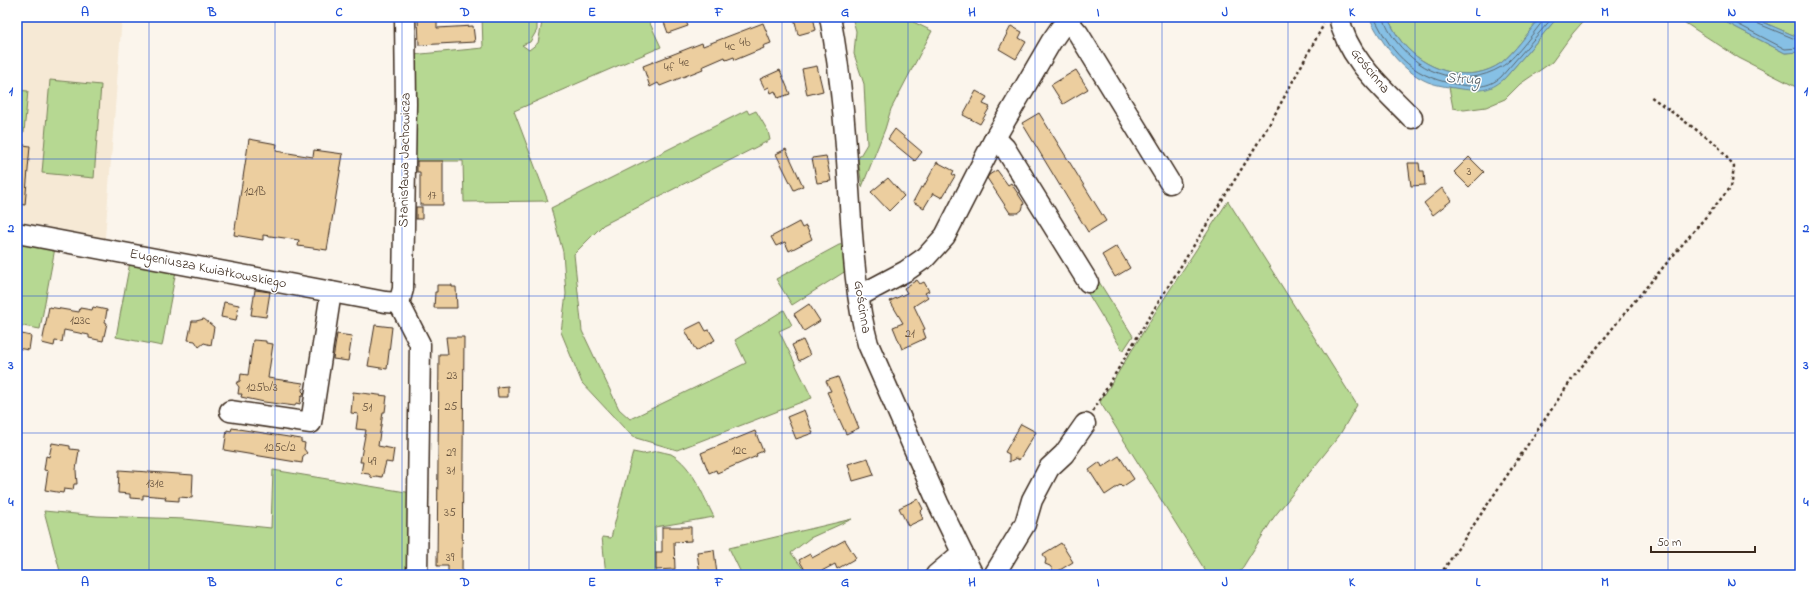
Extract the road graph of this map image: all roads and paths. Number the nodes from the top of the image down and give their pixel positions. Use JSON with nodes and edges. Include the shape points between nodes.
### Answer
{"nodes":[{"id":1,"x":405,"y":17,"type":"edge"},
{"id":2,"x":830,"y":17,"type":"edge"},
{"id":3,"x":1332,"y":20,"type":"edge"},
{"id":4,"x":1650,"y":96,"type":"dead end"},
{"id":5,"x":1412,"y":118,"type":"dead end"},
{"id":6,"x":995,"y":138,"type":"junction"},
{"id":7,"x":1170,"y":182,"type":"dead end"},
{"id":8,"x":17,"y":233,"type":"edge"},
{"id":9,"x":1088,"y":282,"type":"dead end"},
{"id":10,"x":330,"y":292,"type":"junction"},
{"id":11,"x":859,"y":296,"type":"junction"},
{"id":12,"x":399,"y":303,"type":"junction"},
{"id":13,"x":230,"y":411,"type":"dead end"},
{"id":14,"x":1085,"y":424,"type":"joint"},
{"id":15,"x":962,"y":553,"type":"junction"},
{"id":16,"x":417,"y":575,"type":"edge"},
{"id":17,"x":936,"y":575,"type":"edge"},
{"id":18,"x":973,"y":575,"type":"edge"},
{"id":19,"x":994,"y":575,"type":"edge"},
{"id":20,"x":1440,"y":575,"type":"edge"}],
"edges":[{"from":1,"to":12,"type":"street","name":"Stanisława Jachowicza","via":[[403,289]]},
{"from":2,"to":11,"type":"street","name":"Gościnna","via":[[844,122]]},
{"from":3,"to":5,"type":"street","name":"Gościnna","via":[[1366,71]]},
{"from":3,"to":14,"type":"path"},
{"from":4,"to":20,"type":"path","via":[[1717,145],[1734,167],[1731,187],[1574,376]]},
{"from":6,"to":7,"type":"street","via":[[1051,42],[1060,29],[1066,24],[1071,25]]},
{"from":6,"to":9,"type":"street","via":[[1005,148]]},
{"from":6,"to":11,"type":"street","via":[[945,236],[926,257],[906,271]]},
{"from":8,"to":10,"type":"street","name":"Eugeniusza Kwiatkowskiego"},
{"from":10,"to":12,"type":"street","name":"Eugeniusza Kwiatkowskiego"},
{"from":10,"to":13,"type":"street","via":[[311,423]]},
{"from":11,"to":15,"type":"street","name":"Gościnna","via":[[868,344]]},
{"from":12,"to":16,"type":"street","via":[[420,344]]},
{"from":14,"to":19,"type":"street","via":[[1064,454],[1049,468],[1032,500],[1025,524]]},
{"from":15,"to":17,"type":"street"},
{"from":15,"to":18,"type":"street","name":"Gościnna"}]}
